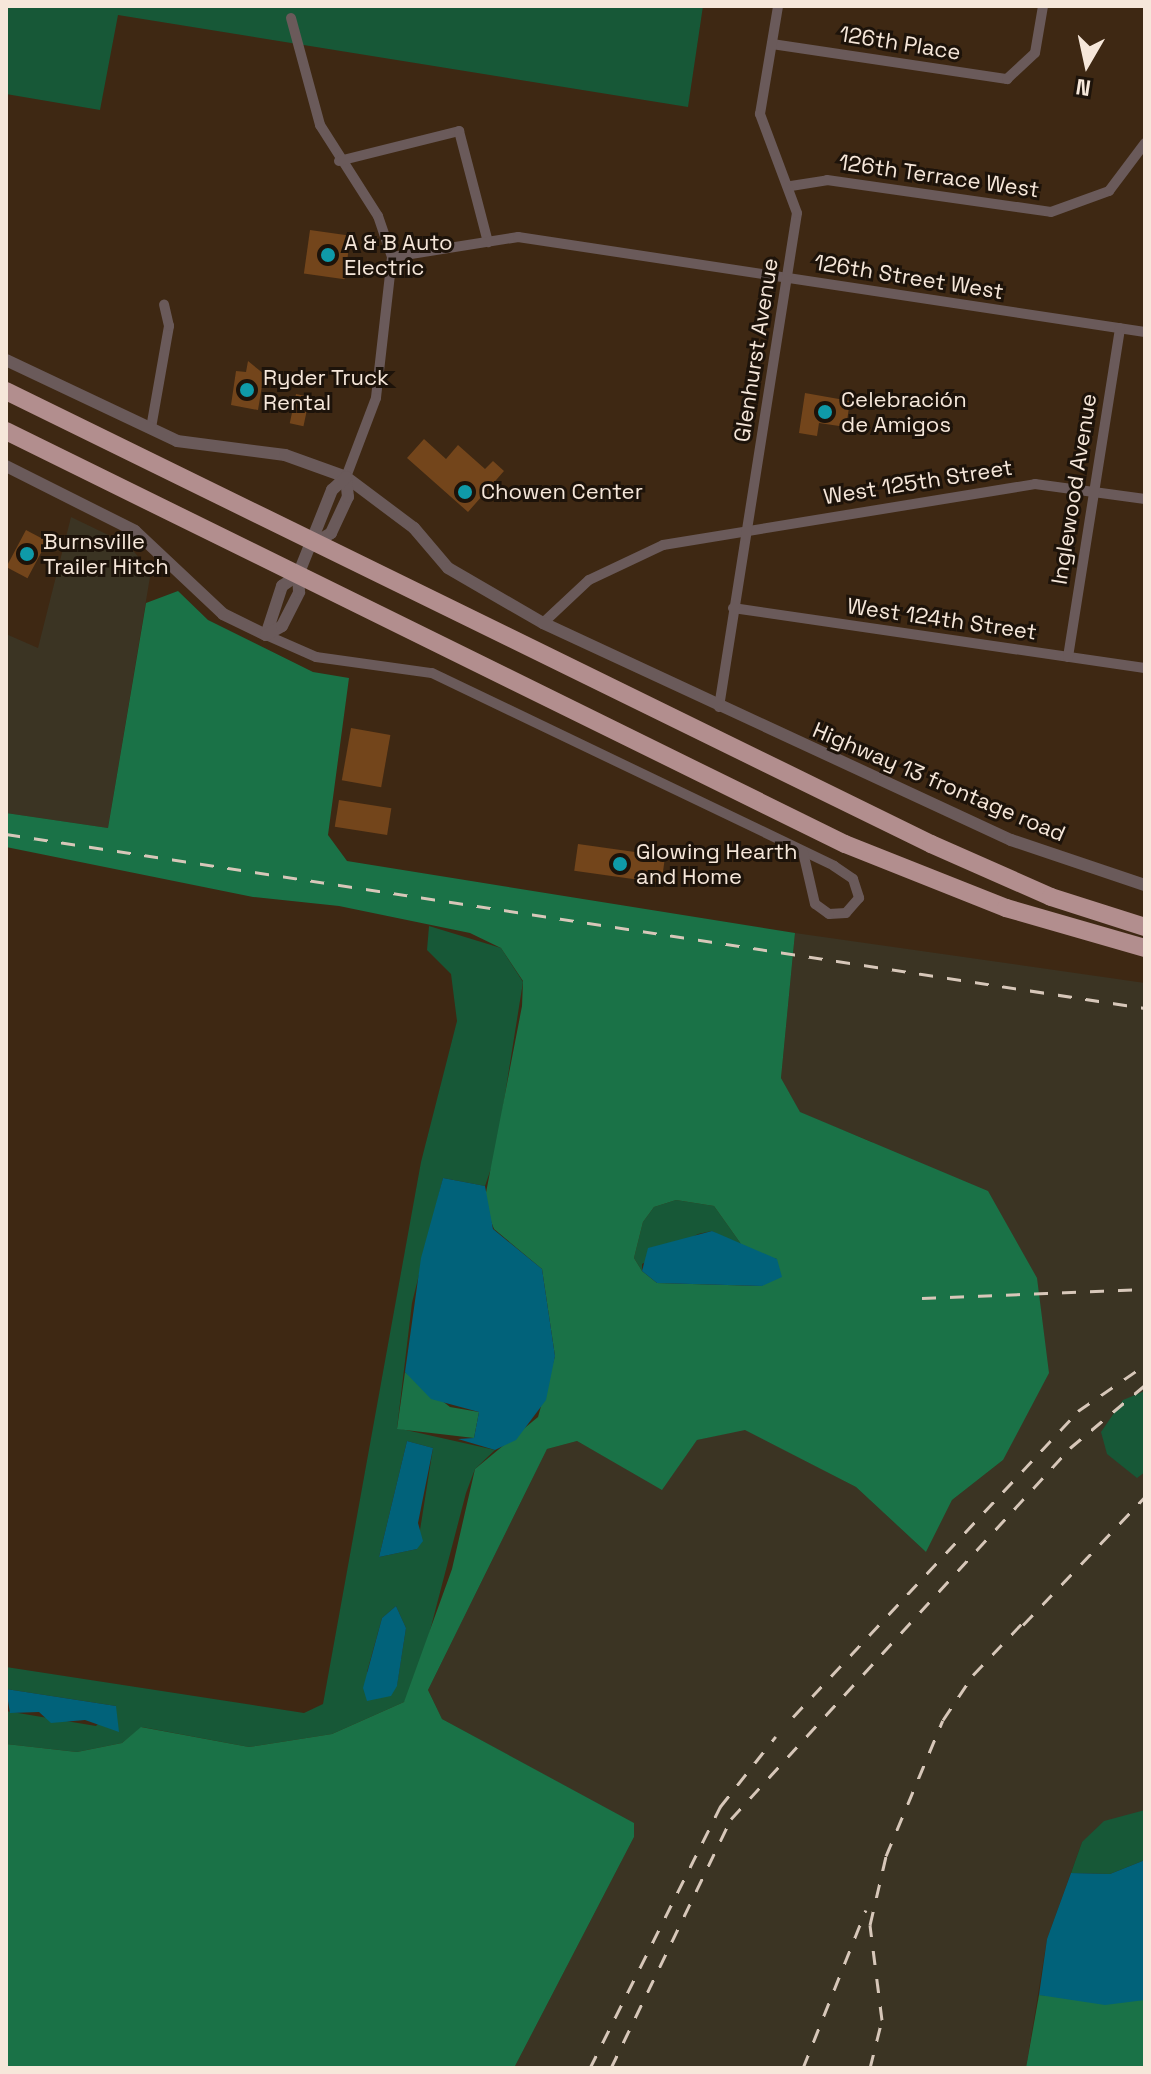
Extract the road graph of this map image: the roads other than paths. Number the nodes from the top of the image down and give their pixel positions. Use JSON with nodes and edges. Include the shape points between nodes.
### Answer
{"nodes":[{"id":1,"x":778,"y":6,"type":"edge"},
{"id":2,"x":1043,"y":6,"type":"edge"},
{"id":3,"x":291,"y":18,"type":"dead end"},
{"id":4,"x":772,"y":44,"type":"junction"},
{"id":5,"x":1145,"y":143,"type":"edge"},
{"id":6,"x":339,"y":161,"type":"junction"},
{"id":7,"x":791,"y":186,"type":"junction"},
{"id":8,"x":488,"y":242,"type":"junction"},
{"id":9,"x":392,"y":257,"type":"junction"},
{"id":10,"x":788,"y":278,"type":"junction"},
{"id":11,"x":164,"y":305,"type":"dead end"},
{"id":12,"x":1120,"y":328,"type":"junction"},
{"id":13,"x":1145,"y":332,"type":"edge"},
{"id":14,"x":6,"y":360,"type":"edge"},
{"id":15,"x":6,"y":391,"type":"edge"},
{"id":16,"x":151,"y":428,"type":"junction"},
{"id":17,"x":6,"y":431,"type":"edge"},
{"id":18,"x":6,"y":466,"type":"edge"},
{"id":19,"x":346,"y":477,"type":"junction"},
{"id":20,"x":1094,"y":492,"type":"junction"},
{"id":21,"x":1145,"y":499,"type":"edge"},
{"id":22,"x":746,"y":531,"type":"junction"},
{"id":23,"x":313,"y":544,"type":"junction"},
{"id":24,"x":298,"y":575,"type":"junction"},
{"id":25,"x":733,"y":608,"type":"junction"},
{"id":26,"x":543,"y":623,"type":"junction"},
{"id":27,"x":266,"y":635,"type":"junction"},
{"id":28,"x":1068,"y":657,"type":"junction"},
{"id":29,"x":1145,"y":668,"type":"edge"},
{"id":30,"x":719,"y":707,"type":"junction"},
{"id":31,"x":803,"y":852,"type":"junction"},
{"id":32,"x":1145,"y":885,"type":"edge"},
{"id":33,"x":1145,"y":927,"type":"edge"},
{"id":34,"x":1145,"y":948,"type":"edge"}],
"edges":[{"from":1,"to":4,"type":"street","name":"Glenhurst Avenue"},
{"from":2,"to":4,"type":"street","name":"126th Place","via":[[1035,53],[1020,74],[1002,79]]},
{"from":3,"to":6,"type":"street","via":[[306,87]]},
{"from":4,"to":7,"type":"street","name":"Glenhurst Avenue","via":[[762,135]]},
{"from":5,"to":7,"type":"street","name":"126th Terrace West","via":[[1122,180],[1083,205],[1051,212],[827,180]]},
{"from":6,"to":8,"type":"street","via":[[459,131]]},
{"from":6,"to":9,"type":"street","via":[[378,216]]},
{"from":7,"to":10,"type":"street","name":"Glenhurst Avenue","via":[[797,213]]},
{"from":8,"to":9,"type":"street","name":"126th Street West"},
{"from":8,"to":10,"type":"street","name":"126th Street West","via":[[518,237]]},
{"from":9,"to":19,"type":"street","via":[[376,398]]},
{"from":10,"to":12,"type":"street","name":"126th Street West"},
{"from":10,"to":22,"type":"street","name":"Glenhurst Avenue"},
{"from":11,"to":16,"type":"street","via":[[169,326]]},
{"from":12,"to":13,"type":"street","name":"126th Street West"},
{"from":12,"to":20,"type":"street","name":"Inglewood Avenue"},
{"from":14,"to":16,"type":"street"},
{"from":15,"to":23,"type":"highway"},
{"from":16,"to":19,"type":"street","via":[[177,441],[285,455]]},
{"from":17,"to":24,"type":"highway"},
{"from":18,"to":27,"type":"street","via":[[135,531],[223,614]]},
{"from":19,"to":23,"type":"street","via":[[348,497],[331,533]]},
{"from":19,"to":26,"type":"street","via":[[414,528],[448,568]]},
{"from":20,"to":21,"type":"street","name":"West 125th Street"},
{"from":20,"to":22,"type":"street","name":"West 125th Street","via":[[1035,484]]},
{"from":20,"to":28,"type":"street","name":"Inglewood Avenue"},
{"from":22,"to":25,"type":"street","name":"Glenhurst Avenue"},
{"from":22,"to":26,"type":"street","name":"West 125th Street","via":[[626,558]]},
{"from":23,"to":24,"type":"street"},
{"from":23,"to":33,"type":"highway","via":[[931,844],[1051,897]]},
{"from":24,"to":27,"type":"street","via":[[299,592],[282,626]]},
{"from":24,"to":34,"type":"highway","via":[[845,844],[1006,908]]},
{"from":25,"to":28,"type":"street","name":"West 124th Street"},
{"from":25,"to":30,"type":"street","name":"Glenhurst Avenue"},
{"from":26,"to":30,"type":"street"},
{"from":27,"to":31,"type":"street","via":[[316,657],[432,673]]},
{"from":28,"to":29,"type":"street","name":"West 124th Street"},
{"from":30,"to":32,"type":"street","name":"Highway 13 frontage road","via":[[1011,840]]},
{"from":31,"to":31,"type":"street","via":[[815,904],[829,914],[846,913],[859,898],[853,879]]}]}
